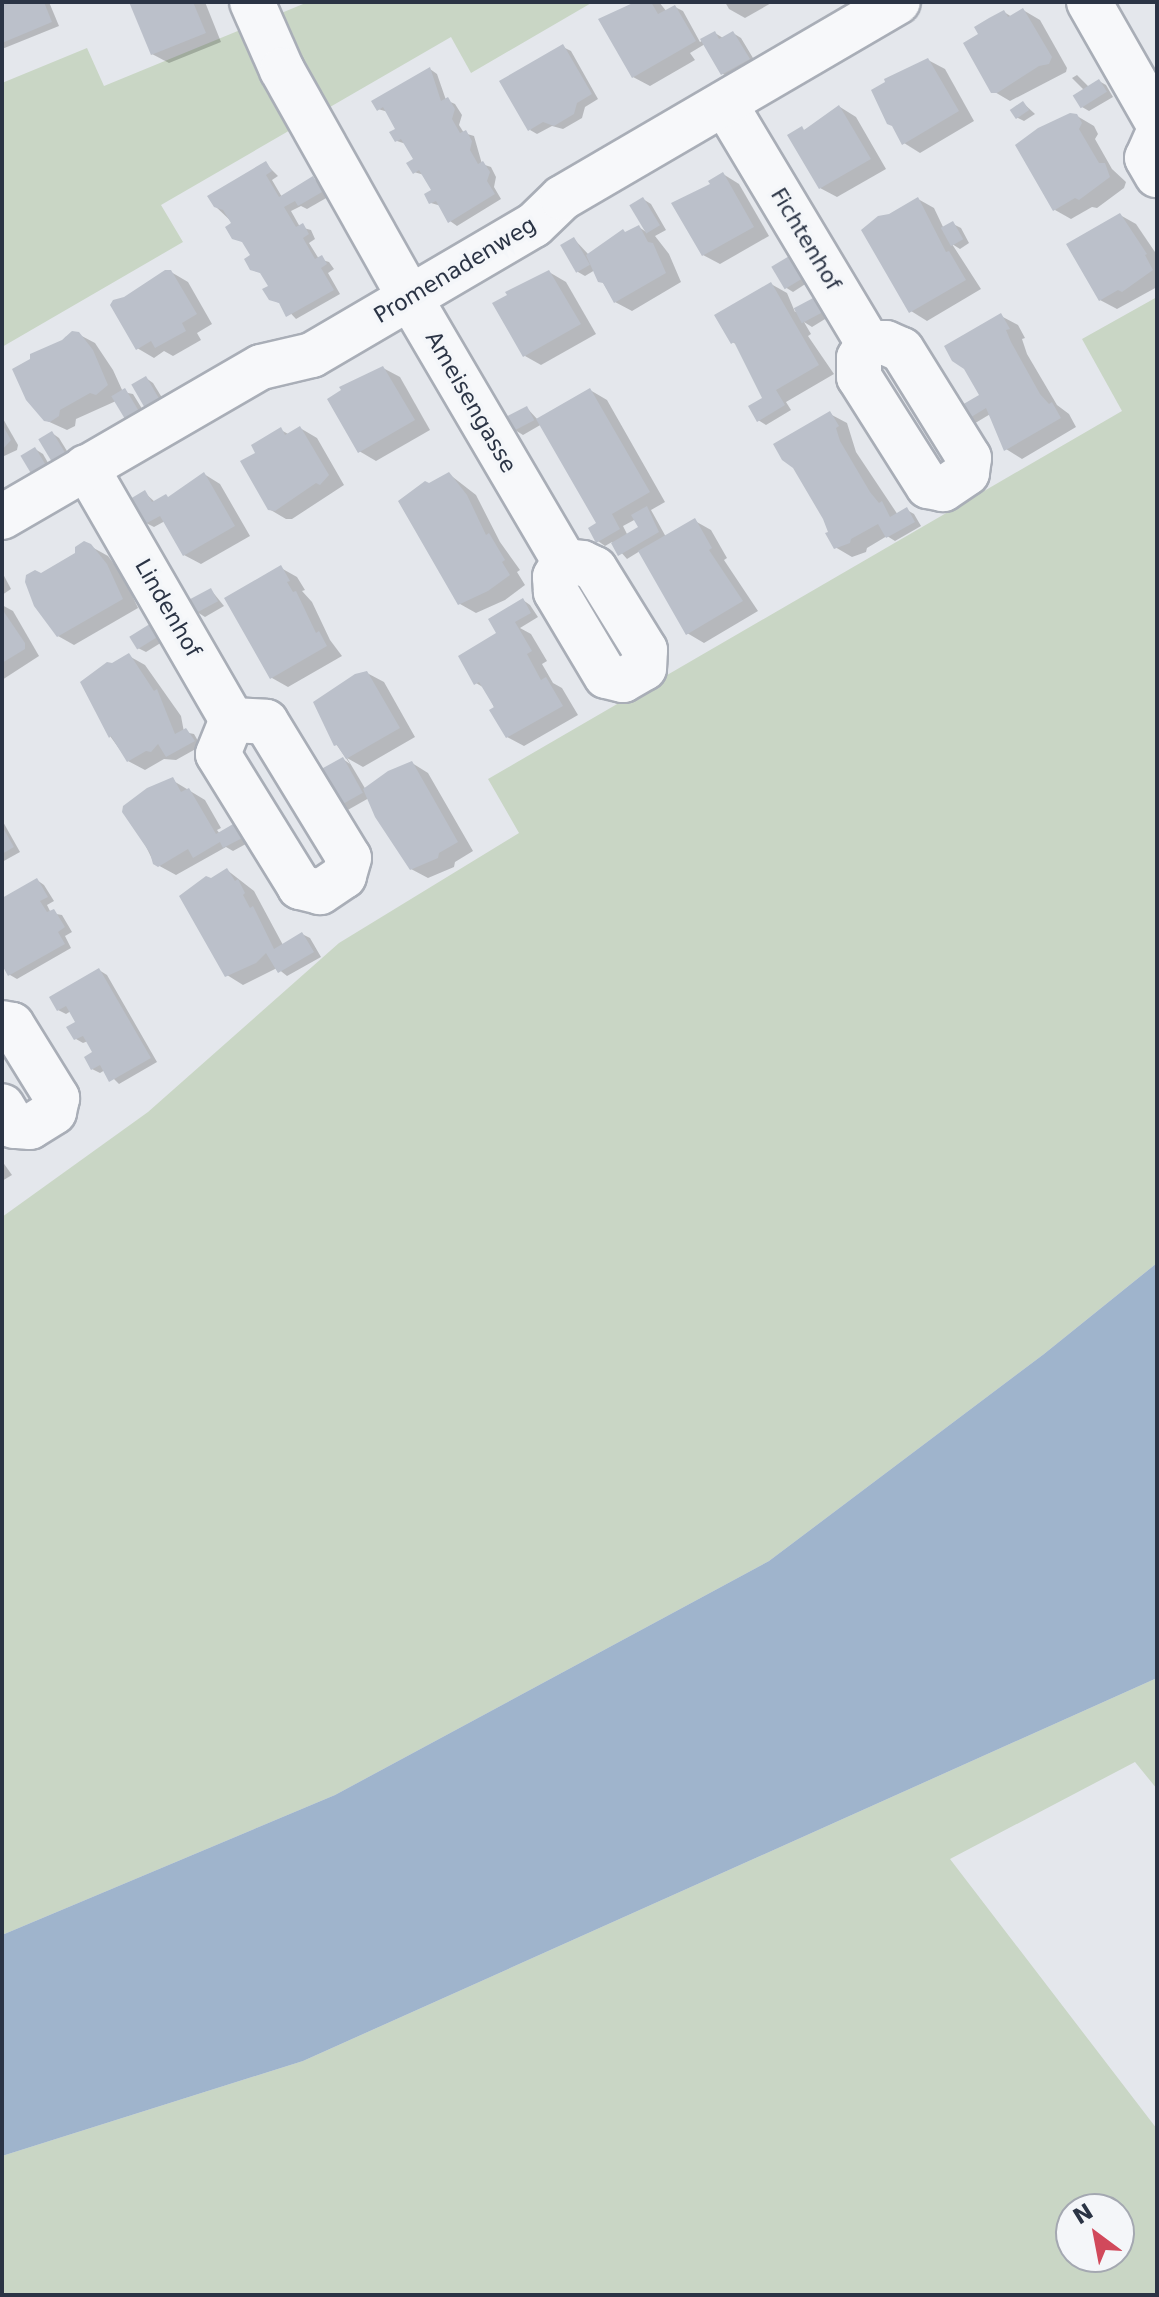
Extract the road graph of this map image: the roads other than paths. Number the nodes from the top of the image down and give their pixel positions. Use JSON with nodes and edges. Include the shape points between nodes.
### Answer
{"nodes":[{"id":1,"x":252,"y":2,"type":"edge"},
{"id":2,"x":898,"y":2,"type":"edge"},
{"id":3,"x":1089,"y":2,"type":"edge"},
{"id":4,"x":725,"y":104,"type":"junction"},
{"id":5,"x":1157,"y":121,"type":"edge"},
{"id":6,"x":1157,"y":136,"type":"edge"},
{"id":7,"x":1157,"y":175,"type":"edge"},
{"id":8,"x":410,"y":298,"type":"junction"},
{"id":9,"x":885,"y":347,"type":"dead end"},
{"id":10,"x":86,"y":467,"type":"junction"},
{"id":11,"x":2,"y":517,"type":"edge"},
{"id":12,"x":580,"y":565,"type":"dead end"},
{"id":13,"x":249,"y":721,"type":"dead end"},
{"id":14,"x":7,"y":1024,"type":"edge"},
{"id":15,"x":2,"y":1106,"type":"edge"}],
"edges":[{"from":1,"to":8,"type":"street","name":"Ameisengasse","via":[[282,70]]},
{"from":2,"to":4,"type":"street","name":"Promenadenweg"},
{"from":3,"to":5,"type":"street"},
{"from":4,"to":8,"type":"street","name":"Promenadenweg","via":[[562,198],[534,225]]},
{"from":4,"to":9,"type":"street","name":"Fichtenhof"},
{"from":6,"to":7,"type":"street","via":[[1147,158]]},
{"from":8,"to":10,"type":"street","name":"Promenadenweg","via":[[312,355],[261,367]]},
{"from":8,"to":12,"type":"street","name":"Ameisengasse"},
{"from":10,"to":11,"type":"street","name":"Promenadenweg"},
{"from":10,"to":13,"type":"street","name":"Lindenhof"},
{"from":14,"to":15,"type":"street","via":[[57,1098],[54,1112],[30,1127],[14,1126]]}]}
